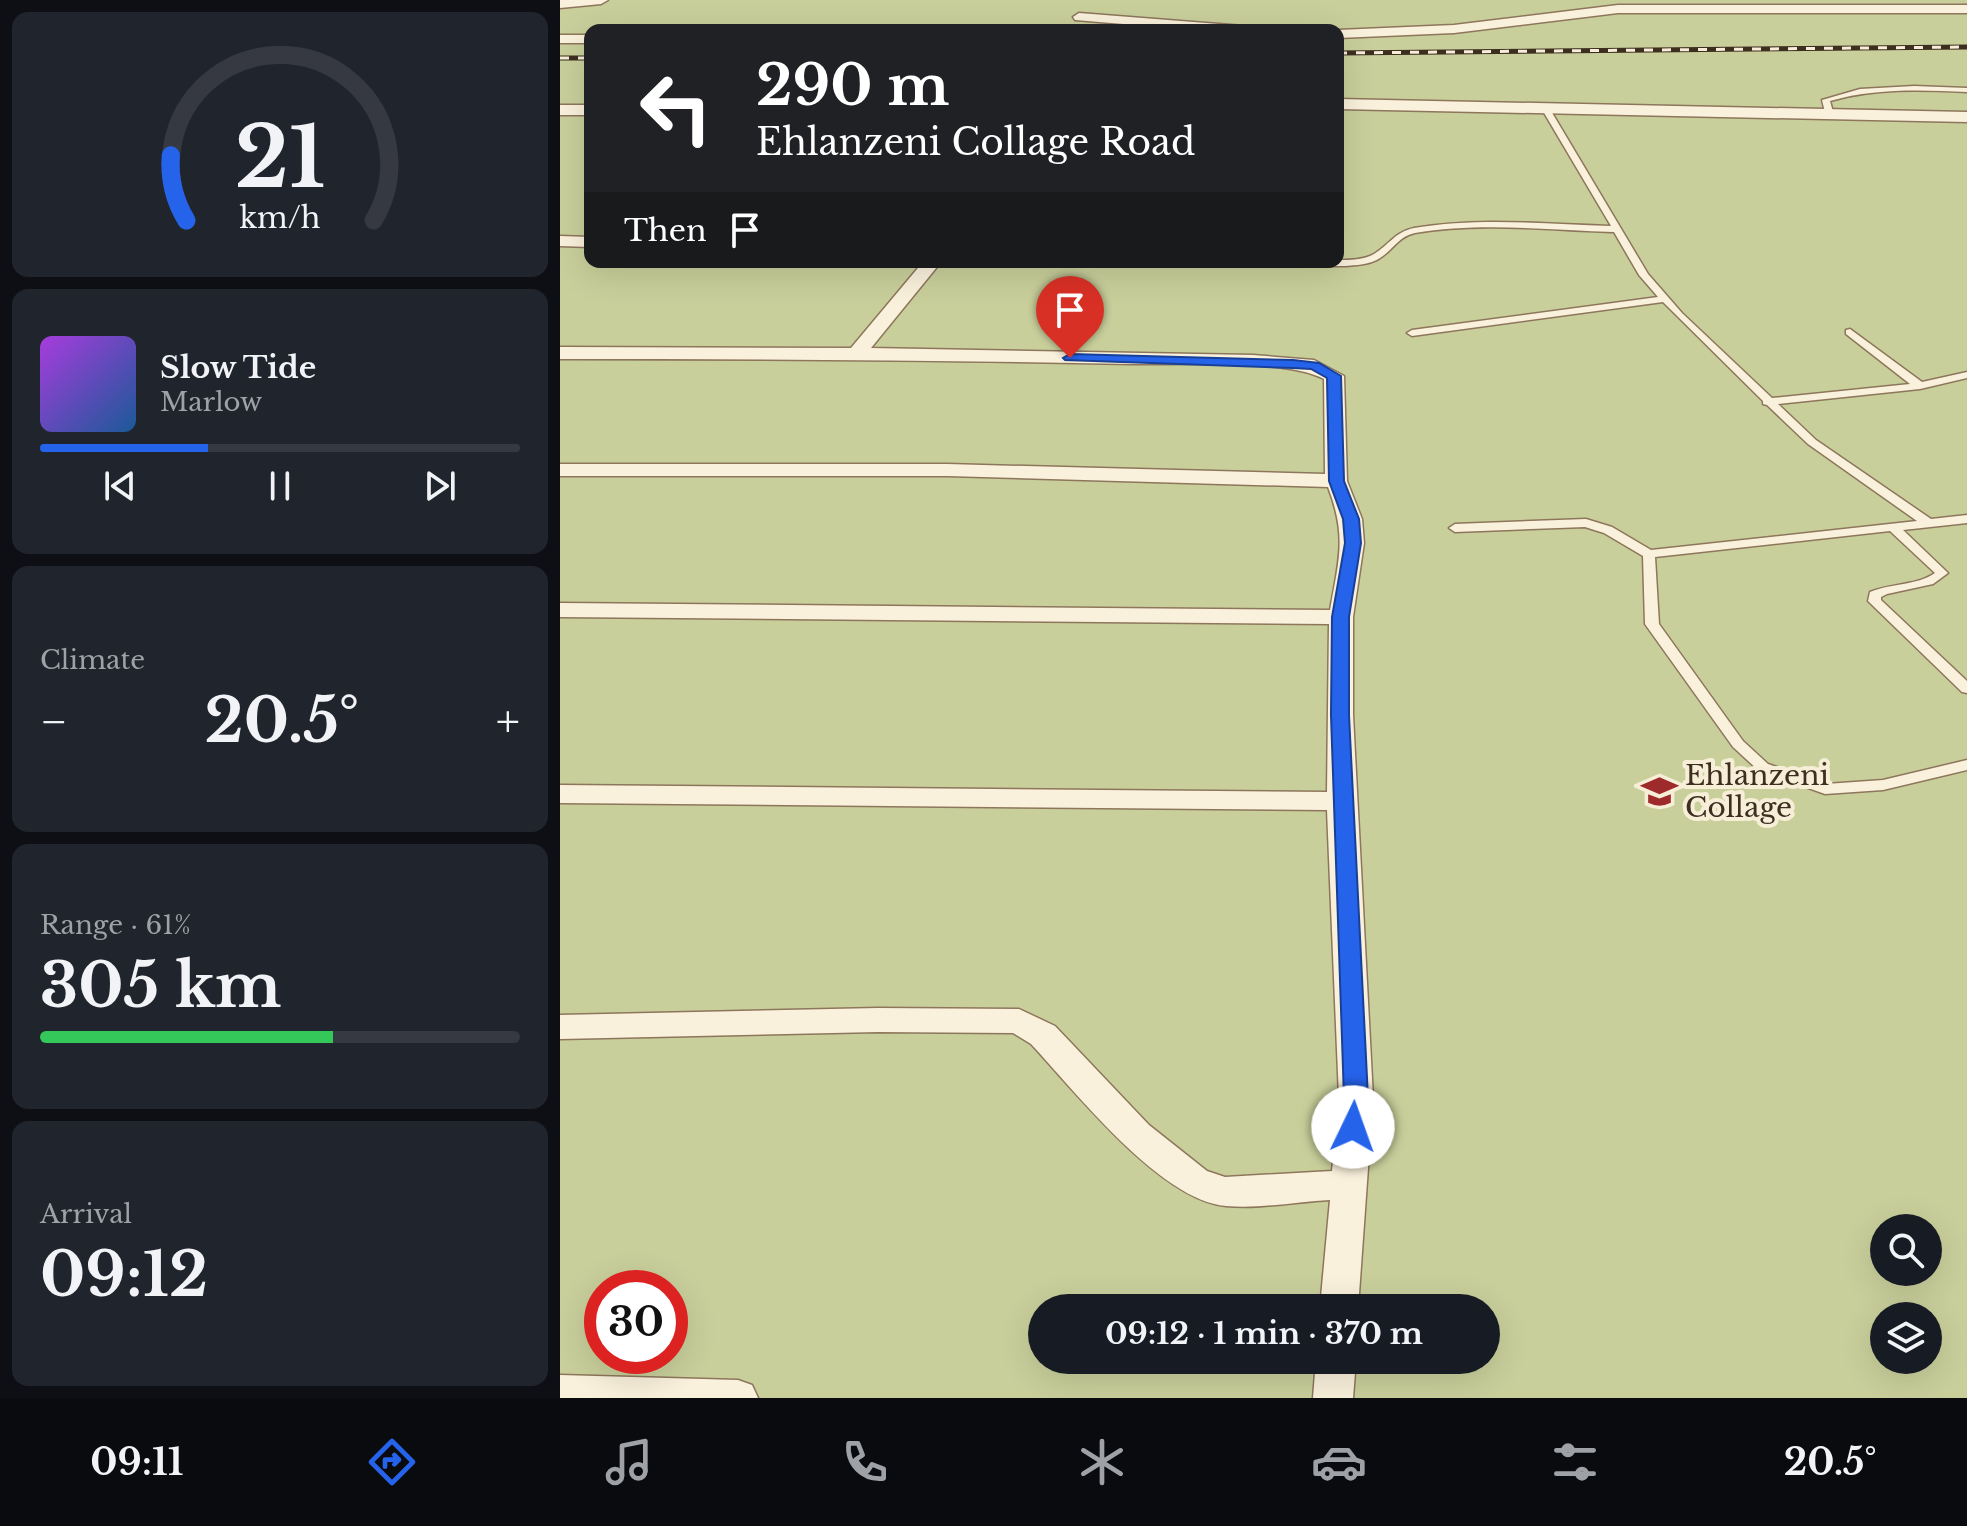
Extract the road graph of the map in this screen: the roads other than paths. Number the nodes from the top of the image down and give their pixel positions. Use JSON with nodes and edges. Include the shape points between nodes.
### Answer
{"nodes":[{"id":1,"x":601,"y":0,"type":"edge"},
{"id":2,"x":1083,"y":0,"type":"edge"},
{"id":3,"x":560,"y":4,"type":"edge"},
{"id":4,"x":1967,"y":9,"type":"edge"},
{"id":5,"x":1077,"y":24,"type":"edge"},
{"id":6,"x":1344,"y":34,"type":"edge"},
{"id":7,"x":560,"y":39,"type":"edge"},
{"id":8,"x":584,"y":39,"type":"edge"},
{"id":9,"x":1967,"y":90,"type":"edge"},
{"id":10,"x":1344,"y":104,"type":"edge"},
{"id":11,"x":1544,"y":106,"type":"junction"},
{"id":12,"x":560,"y":110,"type":"edge"},
{"id":13,"x":584,"y":110,"type":"edge"},
{"id":14,"x":1829,"y":112,"type":"junction"},
{"id":15,"x":1967,"y":117,"type":"edge"},
{"id":16,"x":1618,"y":229,"type":"junction"},
{"id":17,"x":560,"y":241,"type":"edge"},
{"id":18,"x":584,"y":242,"type":"edge"},
{"id":19,"x":1344,"y":263,"type":"edge"},
{"id":20,"x":927,"y":268,"type":"edge"},
{"id":21,"x":1665,"y":299,"type":"junction"},
{"id":22,"x":1850,"y":332,"type":"dead end"},
{"id":23,"x":1412,"y":333,"type":"dead end"},
{"id":24,"x":560,"y":353,"type":"edge"},
{"id":25,"x":855,"y":355,"type":"junction"},
{"id":26,"x":1967,"y":375,"type":"edge"},
{"id":27,"x":1920,"y":386,"type":"junction"},
{"id":28,"x":1767,"y":402,"type":"junction"},
{"id":29,"x":560,"y":470,"type":"edge"},
{"id":30,"x":1336,"y":481,"type":"junction"},
{"id":31,"x":1967,"y":519,"type":"edge"},
{"id":32,"x":1927,"y":522,"type":"junction"},
{"id":33,"x":1893,"y":527,"type":"junction"},
{"id":34,"x":1455,"y":528,"type":"dead end"},
{"id":35,"x":1649,"y":554,"type":"junction"},
{"id":36,"x":560,"y":610,"type":"edge"},
{"id":37,"x":1341,"y":617,"type":"junction"},
{"id":38,"x":1967,"y":689,"type":"edge"},
{"id":39,"x":1967,"y":765,"type":"edge"},
{"id":40,"x":560,"y":794,"type":"edge"},
{"id":41,"x":1341,"y":801,"type":"junction"},
{"id":42,"x":560,"y":1027,"type":"edge"},
{"id":43,"x":1347,"y":1185,"type":"junction"},
{"id":44,"x":1340,"y":1294,"type":"edge"},
{"id":45,"x":1335,"y":1374,"type":"edge"},
{"id":46,"x":560,"y":1393,"type":"edge"},
{"id":47,"x":738,"y":1398,"type":"edge"},
{"id":48,"x":1333,"y":1398,"type":"edge"}],
"edges":[{"from":1,"to":3,"type":"street"},
{"from":2,"to":5,"type":"street"},
{"from":4,"to":6,"type":"street","via":[[1618,9],[1454,29]]},
{"from":7,"to":8,"type":"street"},
{"from":9,"to":14,"type":"lane","via":[[1841,94],[1826,100]]},
{"from":10,"to":11,"type":"street"},
{"from":11,"to":14,"type":"street"},
{"from":11,"to":16,"type":"lane"},
{"from":12,"to":13,"type":"street"},
{"from":14,"to":15,"type":"street"},
{"from":16,"to":19,"type":"lane","via":[[1417,230],[1392,238],[1371,259]]},
{"from":16,"to":21,"type":"lane","via":[[1644,275]]},
{"from":17,"to":18,"type":"street"},
{"from":20,"to":25,"type":"street"},
{"from":21,"to":23,"type":"lane"},
{"from":21,"to":28,"type":"lane"},
{"from":22,"to":27,"type":"lane"},
{"from":24,"to":25,"type":"street"},
{"from":25,"to":30,"type":"street","via":[[1314,366],[1334,376],[1337,386]]},
{"from":26,"to":27,"type":"lane"},
{"from":27,"to":28,"type":"lane"},
{"from":28,"to":32,"type":"lane","via":[[1812,442]]},
{"from":29,"to":30,"type":"street","via":[[947,470]]},
{"from":30,"to":37,"type":"street","via":[[1351,519],[1353,543]]},
{"from":31,"to":32,"type":"lane"},
{"from":32,"to":33,"type":"lane"},
{"from":33,"to":35,"type":"lane"},
{"from":33,"to":38,"type":"lane","via":[[1942,573],[1882,590],[1874,601]]},
{"from":34,"to":35,"type":"lane","via":[[1586,523]]},
{"from":35,"to":39,"type":"lane","via":[[1652,624],[1738,744],[1763,767],[1825,789],[1883,785]]},
{"from":36,"to":37,"type":"street"},
{"from":37,"to":41,"type":"street"},
{"from":40,"to":41,"type":"street"},
{"from":41,"to":43,"type":"street","via":[[1356,1098]]},
{"from":42,"to":43,"type":"street","via":[[1019,1021],[1043,1035],[1137,1135],[1194,1181],[1224,1192]]},
{"from":43,"to":44,"type":"street"},
{"from":45,"to":48,"type":"street"},
{"from":46,"to":47,"type":"street"}]}
